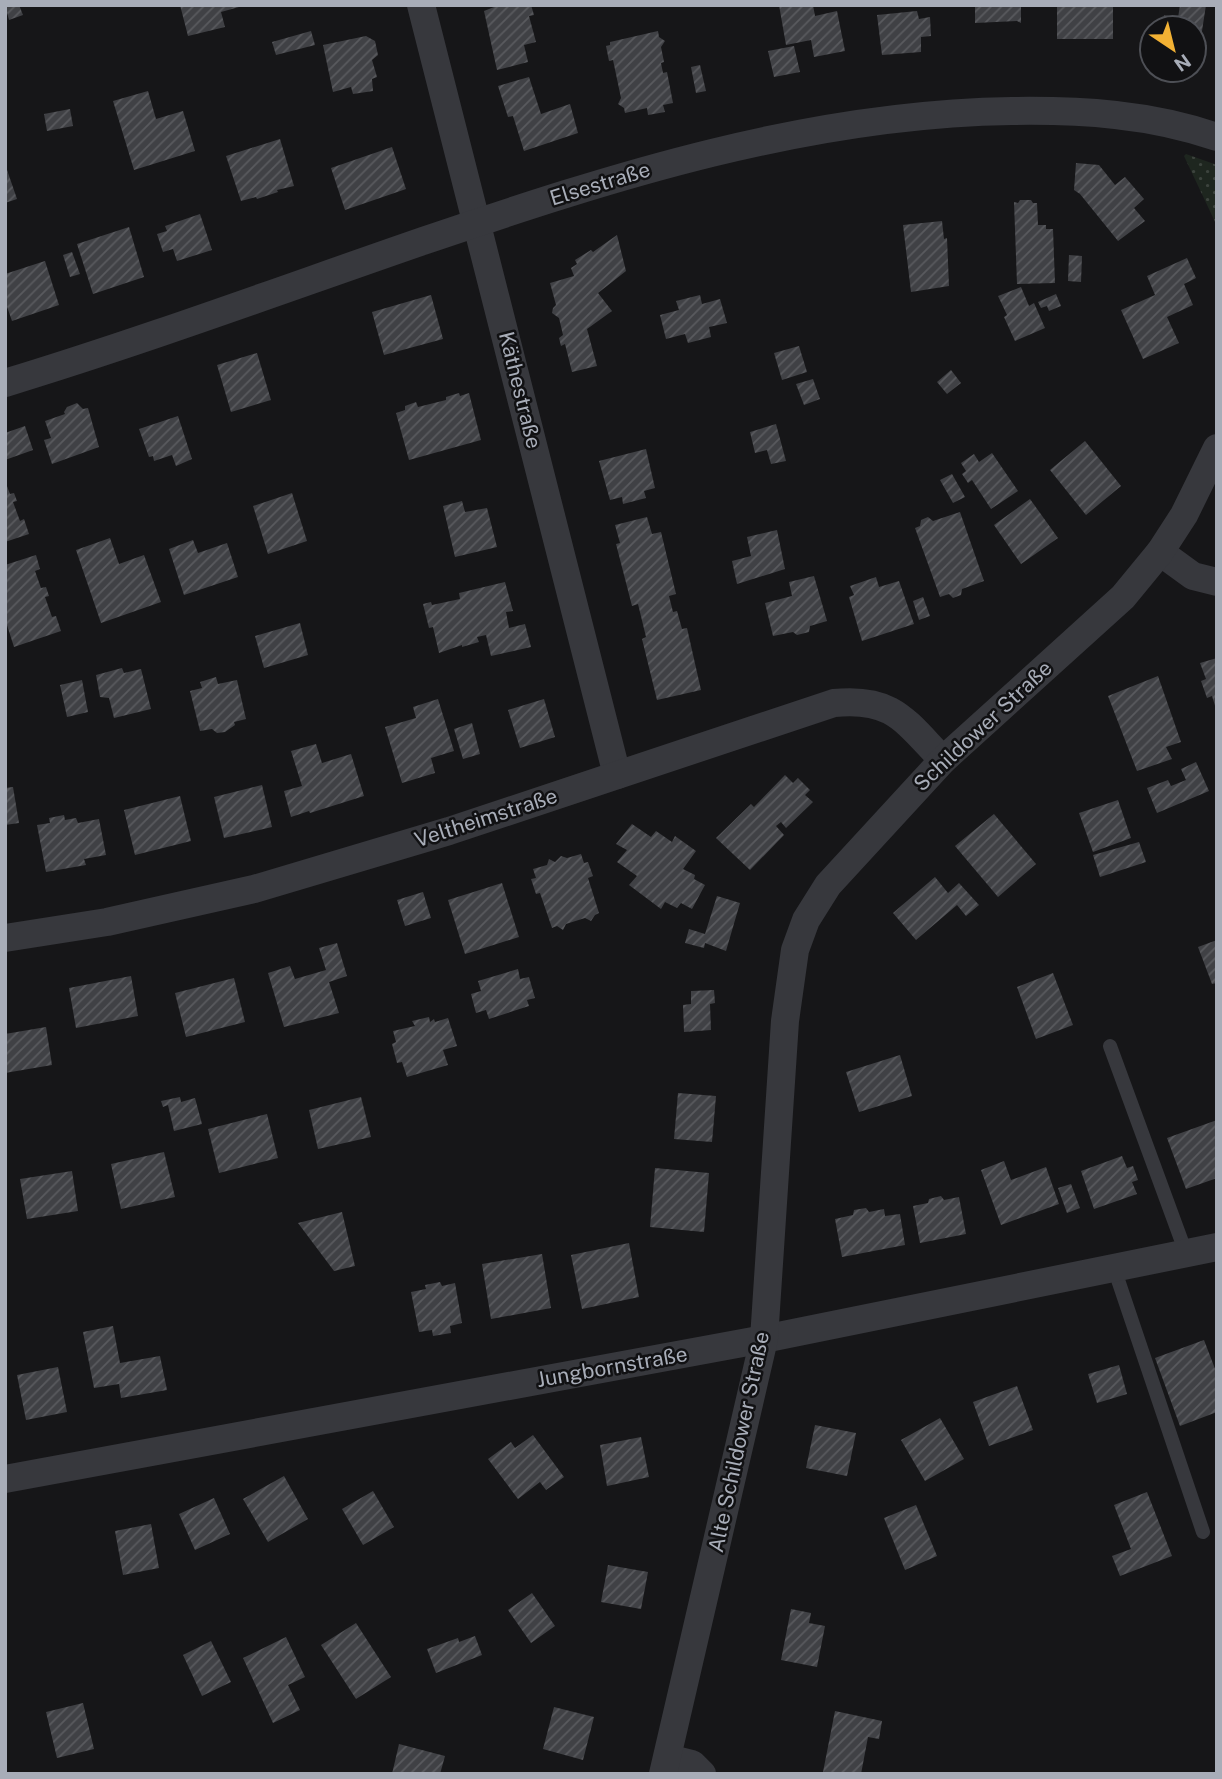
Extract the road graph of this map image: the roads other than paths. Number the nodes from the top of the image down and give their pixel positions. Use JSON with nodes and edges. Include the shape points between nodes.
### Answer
{"nodes":[{"id":1,"x":421,"y":5,"type":"edge"},
{"id":2,"x":1217,"y":137,"type":"edge"},
{"id":3,"x":477,"y":223,"type":"junction"},
{"id":4,"x":5,"y":383,"type":"edge"},
{"id":5,"x":1217,"y":448,"type":"edge"},
{"id":6,"x":1160,"y":552,"type":"junction"},
{"id":7,"x":1217,"y":582,"type":"edge"},
{"id":8,"x":943,"y":760,"type":"junction"},
{"id":9,"x":617,"y":775,"type":"junction"},
{"id":10,"x":5,"y":938,"type":"edge"},
{"id":11,"x":785,"y":1021,"type":"joint"},
{"id":12,"x":1110,"y":1046,"type":"dead end"},
{"id":13,"x":1217,"y":1247,"type":"edge"},
{"id":14,"x":1186,"y":1253,"type":"junction"},
{"id":15,"x":1114,"y":1268,"type":"junction"},
{"id":16,"x":764,"y":1339,"type":"junction"},
{"id":17,"x":5,"y":1479,"type":"edge"},
{"id":18,"x":1203,"y":1532,"type":"dead end"},
{"id":19,"x":665,"y":1766,"type":"edge"},
{"id":20,"x":702,"y":1774,"type":"edge"}],
"edges":[{"from":1,"to":3,"type":"street","name":"Käthestraße"},
{"from":2,"to":3,"type":"street","name":"Elsestraße","via":[[1158,120],[1105,112],[959,111],[860,123],[708,153]]},
{"from":3,"to":4,"type":"street","name":"Elsestraße"},
{"from":3,"to":9,"type":"street","name":"Käthestraße"},
{"from":5,"to":6,"type":"street","name":"Schildower Straße"},
{"from":6,"to":7,"type":"street","via":[[1193,576]]},
{"from":6,"to":8,"type":"street","name":"Schildower Straße","via":[[1123,597]]},
{"from":8,"to":9,"type":"street","name":"Veltheimstraße","via":[[894,713],[859,701],[834,703]]},
{"from":8,"to":11,"type":"street","name":"Schildower Straße","via":[[828,885],[806,920],[795,950]]},
{"from":9,"to":10,"type":"street","name":"Veltheimstraße","via":[[254,889],[107,922]]},
{"from":11,"to":16,"type":"street","name":"Alte Schildower Straße"},
{"from":12,"to":14,"type":"lane"},
{"from":13,"to":14,"type":"street","name":"Jungbornstraße"},
{"from":14,"to":15,"type":"street","name":"Jungbornstraße"},
{"from":15,"to":16,"type":"street","name":"Jungbornstraße"},
{"from":15,"to":18,"type":"lane"},
{"from":16,"to":17,"type":"street","name":"Jungbornstraße"},
{"from":16,"to":19,"type":"street","name":"Alte Schildower Straße"},
{"from":19,"to":20,"type":"street","via":[[692,1764]]}]}
